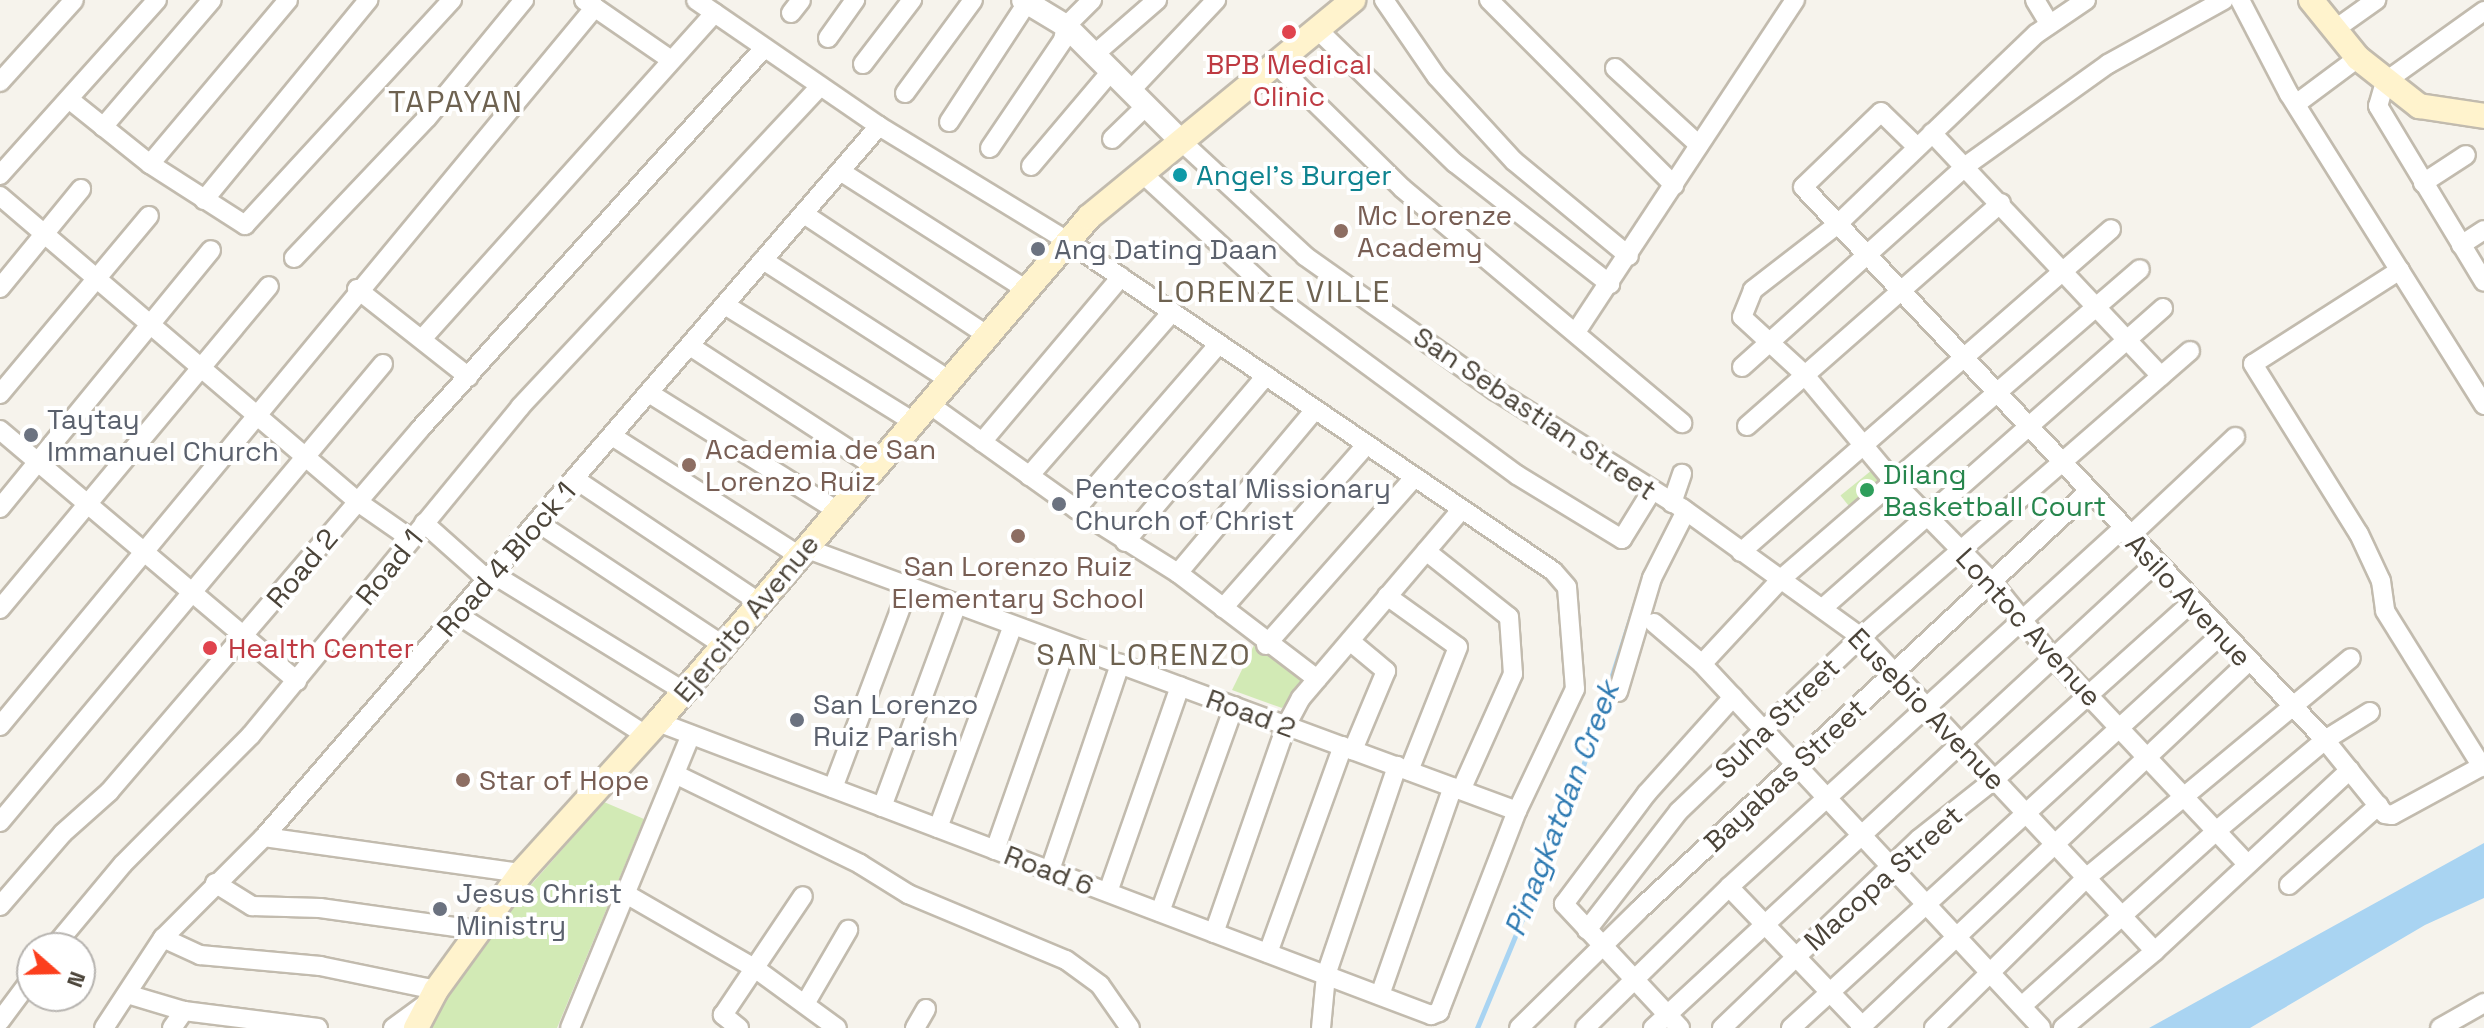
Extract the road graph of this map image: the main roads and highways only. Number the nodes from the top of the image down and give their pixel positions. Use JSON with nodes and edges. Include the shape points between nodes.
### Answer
{"nodes":[{"id":1,"x":1353,"y":0,"type":"edge"},
{"id":2,"x":2311,"y":0,"type":"edge"},
{"id":3,"x":2478,"y":110,"type":"edge"},
{"id":4,"x":416,"y":1028,"type":"edge"}],
"edges":[{"from":1,"to":4,"type":"main road","name":"Ejercito Avenue","via":[[1089,217],[685,692],[521,873],[432,996]]},
{"from":2,"to":3,"type":"main road","via":[[2358,58],[2419,106]]}]}
